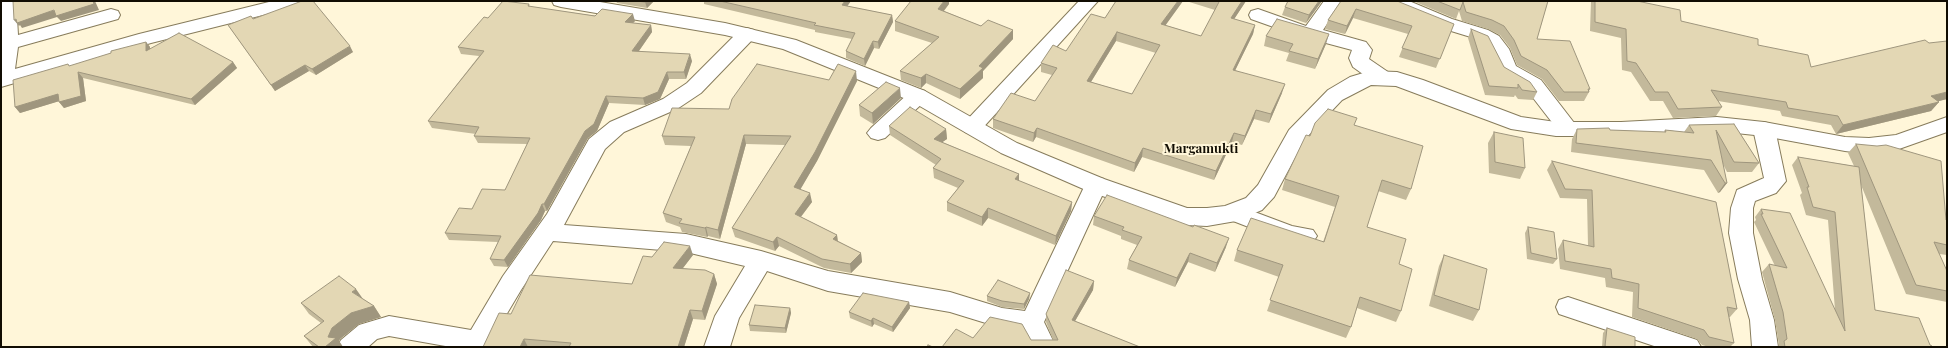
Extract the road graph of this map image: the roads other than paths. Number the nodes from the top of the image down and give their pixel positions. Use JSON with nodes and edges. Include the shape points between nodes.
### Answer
{"nodes":[{"id":1,"x":7,"y":1,"type":"edge"},
{"id":2,"x":296,"y":1,"type":"edge"},
{"id":3,"x":561,"y":1,"type":"edge"},
{"id":4,"x":1089,"y":1,"type":"edge"},
{"id":5,"x":1334,"y":1,"type":"edge"},
{"id":6,"x":1393,"y":1,"type":"edge"},
{"id":7,"x":109,"y":8,"type":"edge"},
{"id":8,"x":1258,"y":15,"type":"dead end"},
{"id":9,"x":1311,"y":33,"type":"junction"},
{"id":10,"x":747,"y":34,"type":"junction"},
{"id":11,"x":5,"y":45,"type":"edge"},
{"id":12,"x":115,"y":47,"type":"junction"},
{"id":13,"x":1381,"y":77,"type":"junction"},
{"id":14,"x":2,"y":79,"type":"edge"},
{"id":15,"x":918,"y":96,"type":"junction"},
{"id":16,"x":1947,"y":124,"type":"edge"},
{"id":17,"x":972,"y":127,"type":"junction"},
{"id":18,"x":1568,"y":129,"type":"junction"},
{"id":19,"x":1764,"y":129,"type":"junction"},
{"id":20,"x":878,"y":133,"type":"dead end"},
{"id":21,"x":1096,"y":185,"type":"junction"},
{"id":22,"x":1236,"y":212,"type":"junction"},
{"id":23,"x":547,"y":232,"type":"junction"},
{"id":24,"x":1305,"y":236,"type":"edge"},
{"id":25,"x":760,"y":260,"type":"junction"},
{"id":26,"x":1568,"y":307,"type":"dead end"},
{"id":27,"x":1032,"y":322,"type":"junction"},
{"id":28,"x":439,"y":341,"type":"edge"},
{"id":29,"x":475,"y":344,"type":"edge"},
{"id":30,"x":350,"y":347,"type":"edge"},
{"id":31,"x":717,"y":347,"type":"edge"},
{"id":32,"x":1043,"y":347,"type":"edge"},
{"id":33,"x":1688,"y":347,"type":"edge"},
{"id":34,"x":1766,"y":347,"type":"edge"}],
"edges":[{"from":1,"to":11,"type":"street"},
{"from":2,"to":12,"type":"street"},
{"from":3,"to":10,"type":"street"},
{"from":4,"to":17,"type":"street"},
{"from":5,"to":9,"type":"street"},
{"from":6,"to":18,"type":"street","via":[[1492,40],[1508,70],[1534,85]]},
{"from":7,"to":11,"type":"street"},
{"from":7,"to":12,"type":"street"},
{"from":8,"to":9,"type":"street"},
{"from":9,"to":13,"type":"street","via":[[1359,46],[1362,50],[1360,62]]},
{"from":10,"to":15,"type":"street","via":[[789,44]]},
{"from":10,"to":23,"type":"street","via":[[694,88],[670,104],[617,127],[606,135],[597,144]]},
{"from":11,"to":14,"type":"street"},
{"from":12,"to":14,"type":"street"},
{"from":13,"to":18,"type":"street","via":[[1416,85],[1518,124]]},
{"from":13,"to":22,"type":"street","via":[[1358,82],[1336,95],[1297,135],[1266,191],[1254,204]]},
{"from":15,"to":17,"type":"street"},
{"from":15,"to":20,"type":"street"},
{"from":16,"to":19,"type":"street","via":[[1899,142],[1869,146]]},
{"from":17,"to":21,"type":"street","via":[[1010,148]]},
{"from":18,"to":19,"type":"street","via":[[1717,124]]},
{"from":19,"to":34,"type":"street","via":[[1774,170],[1774,181],[1768,187],[1745,196],[1741,232]]},
{"from":21,"to":22,"type":"street","via":[[1186,216],[1207,217]]},
{"from":21,"to":27,"type":"street"},
{"from":22,"to":24,"type":"street","via":[[1290,234]]},
{"from":23,"to":25,"type":"street","via":[[686,243]]},
{"from":23,"to":29,"type":"street"},
{"from":25,"to":27,"type":"street","via":[[828,281],[950,302],[1002,318]]},
{"from":25,"to":31,"type":"street","via":[[727,316]]},
{"from":26,"to":33,"type":"street"},
{"from":27,"to":32,"type":"street"},
{"from":28,"to":29,"type":"street"},
{"from":28,"to":30,"type":"street","via":[[384,326],[368,332]]}]}
